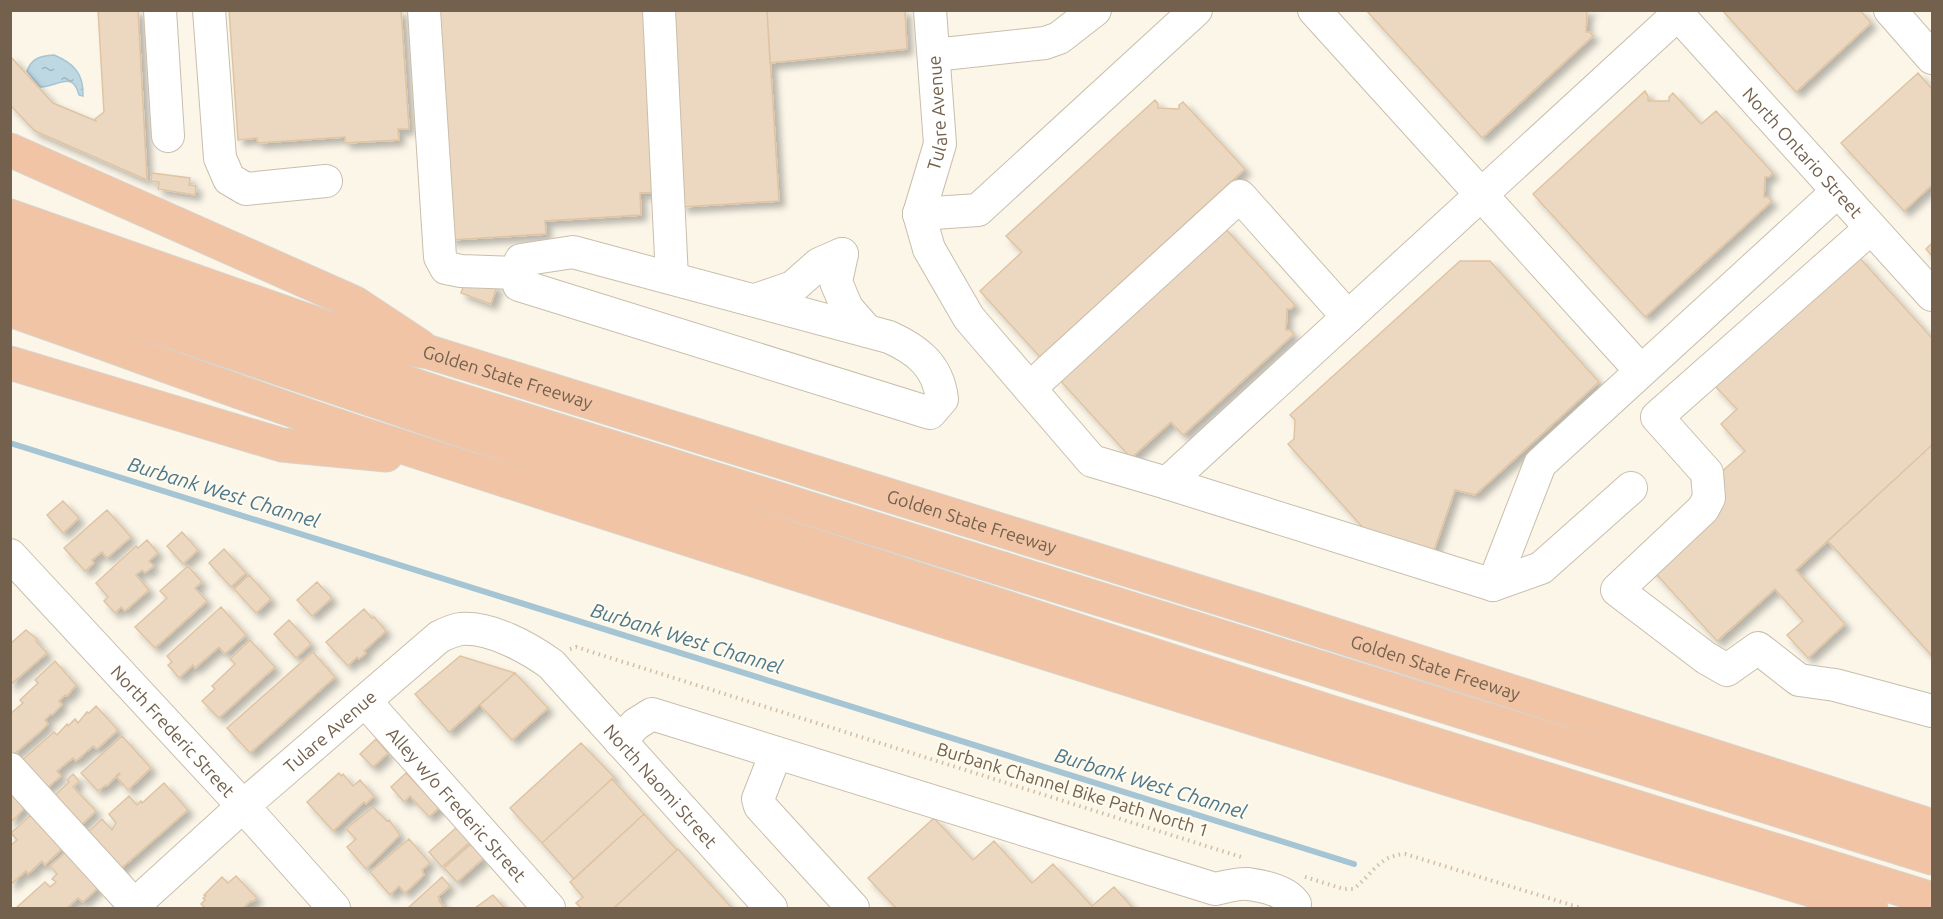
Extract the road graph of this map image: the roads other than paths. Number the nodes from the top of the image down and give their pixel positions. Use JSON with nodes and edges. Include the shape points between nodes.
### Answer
{"nodes":[{"id":1,"x":160,"y":10,"type":"edge"},
{"id":2,"x":208,"y":10,"type":"edge"},
{"id":3,"x":424,"y":10,"type":"edge"},
{"id":4,"x":660,"y":10,"type":"edge"},
{"id":5,"x":930,"y":10,"type":"edge"},
{"id":6,"x":1095,"y":10,"type":"edge"},
{"id":7,"x":1196,"y":10,"type":"edge"},
{"id":8,"x":1314,"y":10,"type":"edge"},
{"id":9,"x":1890,"y":10,"type":"edge"},
{"id":10,"x":1676,"y":12,"type":"edge"},
{"id":11,"x":934,"y":55,"type":"junction"},
{"id":12,"x":1932,"y":58,"type":"edge"},
{"id":13,"x":168,"y":136,"type":"dead end"},
{"id":14,"x":10,"y":150,"type":"edge"},
{"id":15,"x":326,"y":181,"type":"dead end"},
{"id":16,"x":1838,"y":191,"type":"junction"},
{"id":17,"x":1481,"y":195,"type":"junction"},
{"id":18,"x":919,"y":214,"type":"junction"},
{"id":19,"x":10,"y":216,"type":"edge"},
{"id":20,"x":1871,"y":228,"type":"junction"},
{"id":21,"x":10,"y":244,"type":"edge"},
{"id":22,"x":515,"y":273,"type":"junction"},
{"id":23,"x":10,"y":277,"type":"edge"},
{"id":24,"x":672,"y":278,"type":"junction"},
{"id":25,"x":1932,"y":295,"type":"edge"},
{"id":26,"x":755,"y":300,"type":"junction"},
{"id":27,"x":10,"y":310,"type":"edge"},
{"id":28,"x":1348,"y":317,"type":"junction"},
{"id":29,"x":867,"y":331,"type":"junction"},
{"id":30,"x":429,"y":352,"type":"junction"},
{"id":31,"x":10,"y":363,"type":"edge"},
{"id":32,"x":1641,"y":371,"type":"junction"},
{"id":33,"x":1030,"y":388,"type":"junction"},
{"id":34,"x":453,"y":462,"type":"junction"},
{"id":35,"x":1167,"y":483,"type":"junction"},
{"id":36,"x":1630,"y":488,"type":"dead end"},
{"id":37,"x":10,"y":555,"type":"edge"},
{"id":38,"x":1492,"y":585,"type":"junction"},
{"id":39,"x":551,"y":664,"type":"joint"},
{"id":40,"x":365,"y":701,"type":"junction"},
{"id":41,"x":1932,"y":711,"type":"edge"},
{"id":42,"x":620,"y":741,"type":"junction"},
{"id":43,"x":776,"y":753,"type":"junction"},
{"id":44,"x":10,"y":770,"type":"edge"},
{"id":45,"x":243,"y":806,"type":"junction"},
{"id":46,"x":1932,"y":826,"type":"edge"},
{"id":47,"x":1932,"y":858,"type":"edge"},
{"id":48,"x":1209,"y":899,"type":"edge"},
{"id":49,"x":1932,"y":899,"type":"edge"},
{"id":50,"x":134,"y":907,"type":"edge"},
{"id":51,"x":334,"y":909,"type":"edge"},
{"id":52,"x":549,"y":909,"type":"edge"},
{"id":53,"x":771,"y":909,"type":"edge"},
{"id":54,"x":853,"y":909,"type":"edge"},
{"id":55,"x":1294,"y":909,"type":"edge"},
{"id":56,"x":1871,"y":909,"type":"edge"}],
"edges":[{"from":1,"to":13,"type":"street"},
{"from":2,"to":15,"type":"street","via":[[220,158],[229,179],[246,189]]},
{"from":3,"to":22,"type":"street","via":[[440,257],[446,268]]},
{"from":4,"to":24,"type":"street"},
{"from":5,"to":11,"type":"street","name":"Tulare Avenue"},
{"from":6,"to":11,"type":"street","via":[[1059,38],[1045,43]]},
{"from":7,"to":18,"type":"street","via":[[978,210]]},
{"from":8,"to":17,"type":"street"},
{"from":9,"to":12,"type":"street"},
{"from":10,"to":16,"type":"street","name":"North Ontario Street"},
{"from":10,"to":17,"type":"street"},
{"from":11,"to":18,"type":"street","name":"Tulare Avenue","via":[[940,144]]},
{"from":14,"to":30,"type":"highway","via":[[355,303]]},
{"from":16,"to":20,"type":"street","name":"North Ontario Street"},
{"from":16,"to":32,"type":"street"},
{"from":17,"to":28,"type":"street"},
{"from":17,"to":32,"type":"street"},
{"from":18,"to":33,"type":"street","via":[[929,249],[969,318]]},
{"from":19,"to":30,"type":"highway","name":"Golden State Freeway","via":[[371,343]]},
{"from":20,"to":25,"type":"street","name":"North Ontario Street"},
{"from":20,"to":41,"type":"street","via":[[1657,417],[1707,473],[1709,498],[1703,509],[1617,590],[1727,670],[1758,648],[1799,680],[1835,685]]},
{"from":21,"to":47,"type":"highway","via":[[444,395]]},
{"from":22,"to":24,"type":"street","via":[[521,260],[573,252]]},
{"from":22,"to":29,"type":"street","via":[[519,285],[930,413],[942,399],[940,381],[928,365],[913,348]]},
{"from":23,"to":49,"type":"highway","via":[[591,474],[1316,708]]},
{"from":24,"to":26,"type":"street"},
{"from":26,"to":29,"type":"street"},
{"from":26,"to":29,"type":"street","via":[[793,287],[819,264],[842,254],[836,282],[847,308]]},
{"from":27,"to":34,"type":"highway","via":[[350,430]]},
{"from":28,"to":33,"type":"street","via":[[1240,196]]},
{"from":28,"to":35,"type":"street"},
{"from":30,"to":46,"type":"highway","name":"Golden State Freeway","via":[[1262,611]]},
{"from":31,"to":34,"type":"highway","via":[[282,445]]},
{"from":32,"to":38,"type":"street","via":[[1540,464]]},
{"from":33,"to":35,"type":"street","via":[[1092,461]]},
{"from":34,"to":56,"type":"highway","via":[[1270,725]]},
{"from":35,"to":38,"type":"street"},
{"from":36,"to":38,"type":"street","via":[[1541,568]]},
{"from":37,"to":45,"type":"street","name":"North Frederic Street"},
{"from":39,"to":40,"type":"street","name":"Tulare Avenue","via":[[520,645],[478,630],[458,629],[439,637]]},
{"from":39,"to":42,"type":"street","name":"North Naomi Street"},
{"from":40,"to":45,"type":"street","name":"Tulare Avenue"},
{"from":40,"to":52,"type":"street","name":"Alley w/o Frederic Street"},
{"from":42,"to":43,"type":"street","via":[[652,714]]},
{"from":42,"to":53,"type":"street","name":"North Naomi Street"},
{"from":43,"to":48,"type":"street"},
{"from":43,"to":54,"type":"street","via":[[758,799],[760,806]]},
{"from":44,"to":50,"type":"street"},
{"from":45,"to":50,"type":"street","name":"Tulare Avenue"},
{"from":45,"to":51,"type":"street","name":"North Frederic Street"},
{"from":48,"to":55,"type":"street","via":[[1246,884],[1278,891],[1292,899]]}]}
